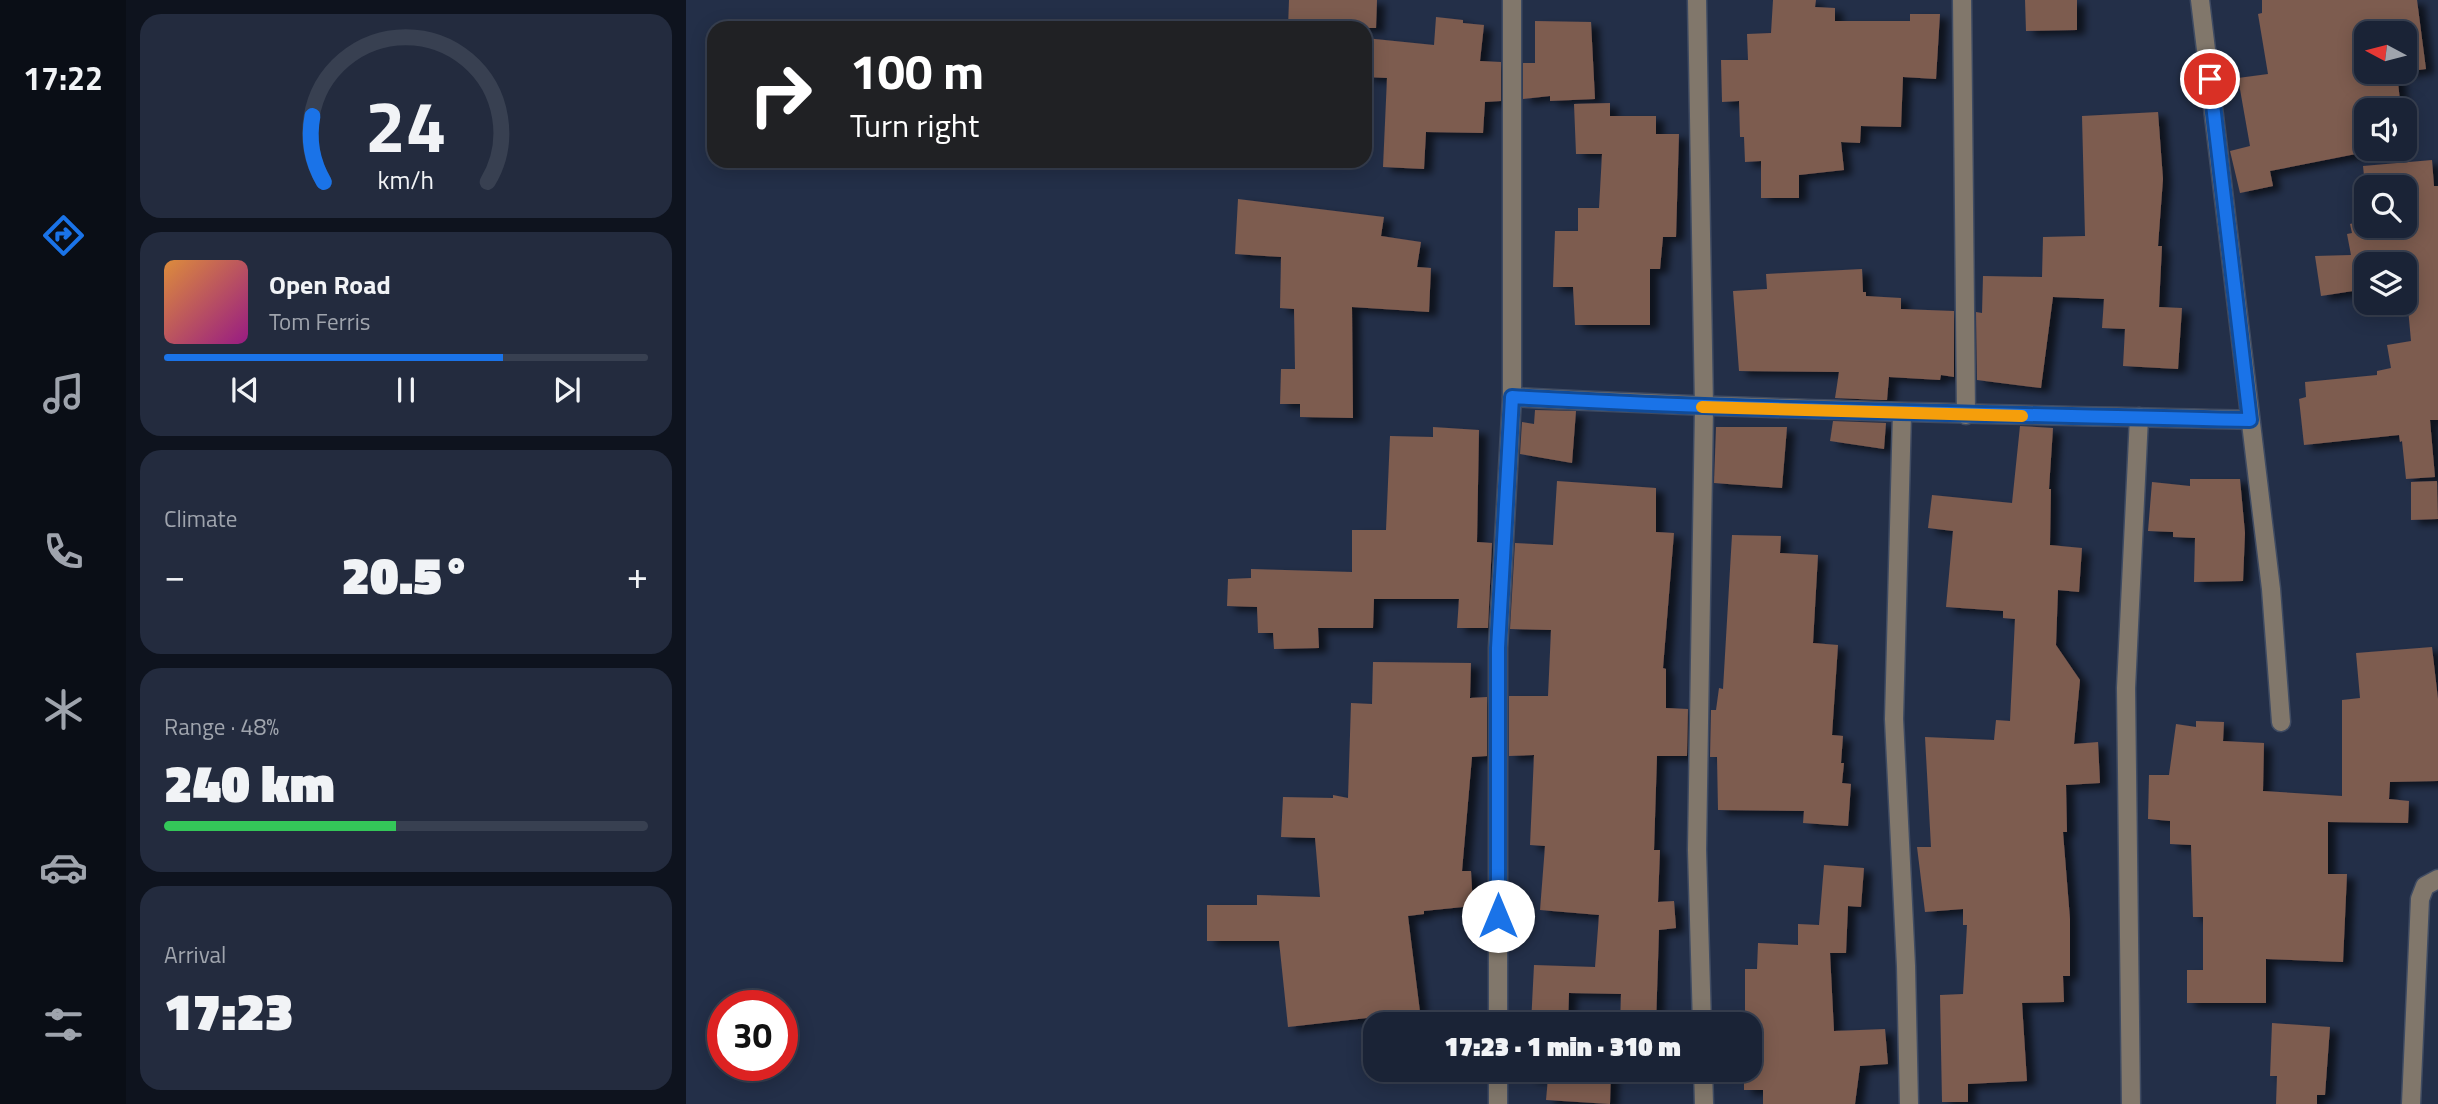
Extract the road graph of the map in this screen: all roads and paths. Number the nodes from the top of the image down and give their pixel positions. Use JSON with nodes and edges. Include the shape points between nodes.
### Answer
{"nodes":[{"id":1,"x":1513,"y":0,"type":"edge"},
{"id":2,"x":1697,"y":0,"type":"edge"},
{"id":3,"x":1962,"y":0,"type":"edge"},
{"id":4,"x":2200,"y":0,"type":"edge"},
{"id":5,"x":1512,"y":397,"type":"junction"},
{"id":6,"x":1704,"y":407,"type":"junction"},
{"id":7,"x":1902,"y":414,"type":"junction"},
{"id":8,"x":1966,"y":415,"type":"junction"},
{"id":9,"x":2139,"y":418,"type":"junction"},
{"id":10,"x":2250,"y":420,"type":"junction"},
{"id":11,"x":2281,"y":722,"type":"dead end"},
{"id":12,"x":2438,"y":879,"type":"edge"},
{"id":13,"x":1498,"y":1012,"type":"edge"},
{"id":14,"x":1702,"y":1012,"type":"edge"},
{"id":15,"x":1498,"y":1082,"type":"edge"},
{"id":16,"x":1703,"y":1082,"type":"edge"},
{"id":17,"x":1498,"y":1104,"type":"edge"},
{"id":18,"x":1704,"y":1104,"type":"edge"},
{"id":19,"x":1909,"y":1104,"type":"edge"},
{"id":20,"x":2132,"y":1104,"type":"edge"},
{"id":21,"x":2411,"y":1104,"type":"edge"}],
"edges":[{"from":1,"to":5,"type":"street"},
{"from":2,"to":6,"type":"street"},
{"from":3,"to":8,"type":"street"},
{"from":4,"to":10,"type":"street"},
{"from":5,"to":6,"type":"street"},
{"from":5,"to":13,"type":"street","via":[[1498,648]]},
{"from":6,"to":7,"type":"street"},
{"from":6,"to":14,"type":"street","via":[[1697,850]]},
{"from":7,"to":8,"type":"street"},
{"from":7,"to":19,"type":"street","via":[[1894,719]]},
{"from":8,"to":9,"type":"street"},
{"from":9,"to":10,"type":"street"},
{"from":9,"to":20,"type":"street","via":[[2126,688]]},
{"from":10,"to":11,"type":"street","via":[[2271,589]]},
{"from":12,"to":21,"type":"street","via":[[2425,886],[2420,899]]},
{"from":15,"to":17,"type":"street"},
{"from":16,"to":18,"type":"street"}]}
